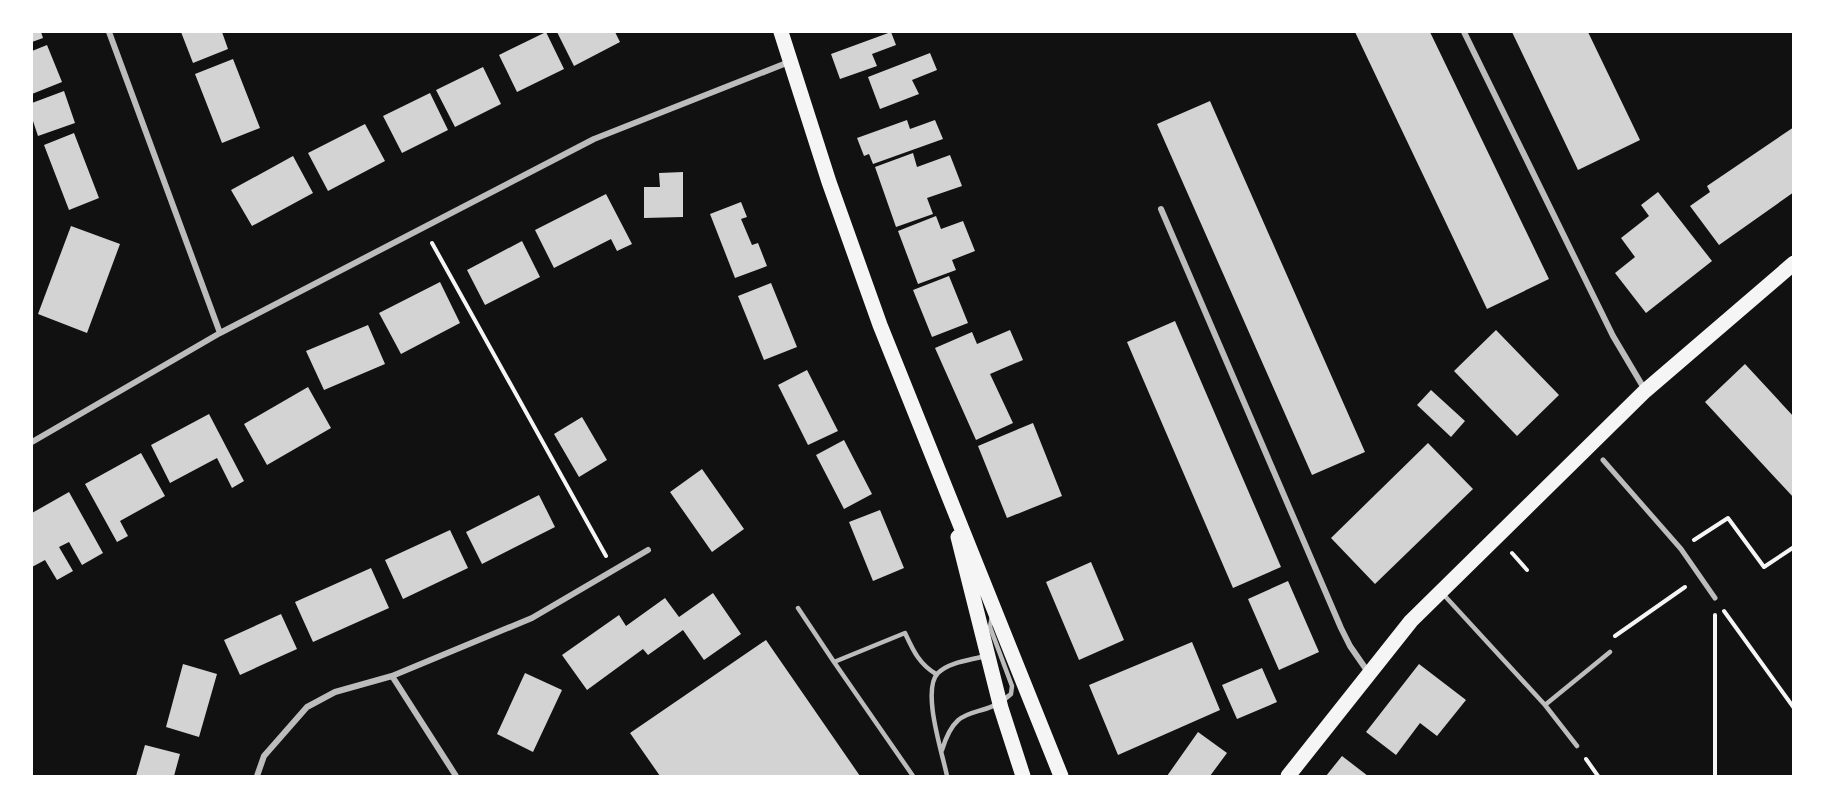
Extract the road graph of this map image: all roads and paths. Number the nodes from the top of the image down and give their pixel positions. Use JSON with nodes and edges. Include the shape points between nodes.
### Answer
{"nodes":[{"id":1,"x":109,"y":32,"type":"edge"},
{"id":2,"x":782,"y":32,"type":"edge"},
{"id":3,"x":1464,"y":32,"type":"edge"},
{"id":4,"x":790,"y":61,"type":"junction"},
{"id":5,"x":1161,"y":209,"type":"dead end"},
{"id":6,"x":423,"y":226,"type":"junction"},
{"id":7,"x":1794,"y":262,"type":"edge"},
{"id":8,"x":220,"y":333,"type":"junction"},
{"id":9,"x":1645,"y":391,"type":"junction"},
{"id":10,"x":32,"y":442,"type":"edge"},
{"id":11,"x":1604,"y":460,"type":"dead end"},
{"id":12,"x":944,"y":482,"type":"junction"},
{"id":13,"x":1794,"y":547,"type":"edge"},
{"id":14,"x":1681,"y":549,"type":"junction"},
{"id":15,"x":648,"y":550,"type":"dead end"},
{"id":16,"x":1511,"y":552,"type":"dead end"},
{"id":17,"x":1527,"y":570,"type":"dead end"},
{"id":18,"x":615,"y":571,"type":"junction"},
{"id":19,"x":1701,"y":578,"type":"junction"},
{"id":20,"x":1441,"y":592,"type":"junction"},
{"id":21,"x":1714,"y":598,"type":"junction"},
{"id":22,"x":994,"y":607,"type":"junction"},
{"id":23,"x":798,"y":608,"type":"dead end"},
{"id":24,"x":1610,"y":639,"type":"dead end"},
{"id":25,"x":1610,"y":652,"type":"dead end"},
{"id":26,"x":988,"y":655,"type":"junction"},
{"id":27,"x":834,"y":662,"type":"junction"},
{"id":28,"x":1368,"y":672,"type":"junction"},
{"id":29,"x":936,"y":674,"type":"junction"},
{"id":30,"x":392,"y":676,"type":"junction"},
{"id":31,"x":1000,"y":704,"type":"junction"},
{"id":32,"x":1545,"y":705,"type":"junction"},
{"id":33,"x":1794,"y":708,"type":"edge"},
{"id":34,"x":1577,"y":746,"type":"dead end"},
{"id":35,"x":942,"y":750,"type":"junction"},
{"id":36,"x":257,"y":777,"type":"edge"},
{"id":37,"x":456,"y":777,"type":"edge"},
{"id":38,"x":913,"y":777,"type":"edge"},
{"id":39,"x":947,"y":777,"type":"edge"},
{"id":40,"x":1023,"y":777,"type":"edge"},
{"id":41,"x":1061,"y":777,"type":"edge"},
{"id":42,"x":1288,"y":777,"type":"edge"},
{"id":43,"x":1715,"y":777,"type":"edge"}],
"edges":[{"from":1,"to":8,"type":"street"},
{"from":2,"to":4,"type":"main road"},
{"from":3,"to":9,"type":"street","via":[[1613,336]]},
{"from":4,"to":6,"type":"street","via":[[594,139]]},
{"from":4,"to":12,"type":"main road","via":[[880,325]]},
{"from":5,"to":28,"type":"street","via":[[1341,628]]},
{"from":6,"to":8,"type":"street"},
{"from":6,"to":18,"type":"path"},
{"from":7,"to":9,"type":"main road"},
{"from":8,"to":10,"type":"street"},
{"from":9,"to":20,"type":"main road"},
{"from":11,"to":14,"type":"street"},
{"from":12,"to":22,"type":"main road"},
{"from":12,"to":26,"type":"main road"},
{"from":13,"to":14,"type":"path","via":[[1764,567],[1728,518]]},
{"from":14,"to":19,"type":"street"},
{"from":15,"to":18,"type":"street"},
{"from":16,"to":17,"type":"path"},
{"from":18,"to":30,"type":"street","via":[[532,618]]},
{"from":19,"to":21,"type":"street"},
{"from":19,"to":24,"type":"path"},
{"from":20,"to":28,"type":"main road"},
{"from":20,"to":32,"type":"lane"},
{"from":21,"to":33,"type":"path"},
{"from":21,"to":43,"type":"path"},
{"from":22,"to":31,"type":"lane","via":[[990,627],[1012,686],[1011,694]]},
{"from":22,"to":41,"type":"main road"},
{"from":23,"to":27,"type":"lane"},
{"from":25,"to":32,"type":"lane"},
{"from":26,"to":29,"type":"lane","via":[[946,667]]},
{"from":26,"to":31,"type":"main road"},
{"from":27,"to":29,"type":"lane","via":[[905,633],[925,668]]},
{"from":27,"to":38,"type":"lane"},
{"from":28,"to":42,"type":"main road"},
{"from":29,"to":35,"type":"lane","via":[[932,702]]},
{"from":30,"to":36,"type":"street","via":[[335,692],[307,707],[264,756]]},
{"from":30,"to":37,"type":"street"},
{"from":31,"to":35,"type":"lane","via":[[957,718],[948,730]]},
{"from":31,"to":40,"type":"main road"},
{"from":32,"to":34,"type":"lane"},
{"from":35,"to":39,"type":"lane"}]}
